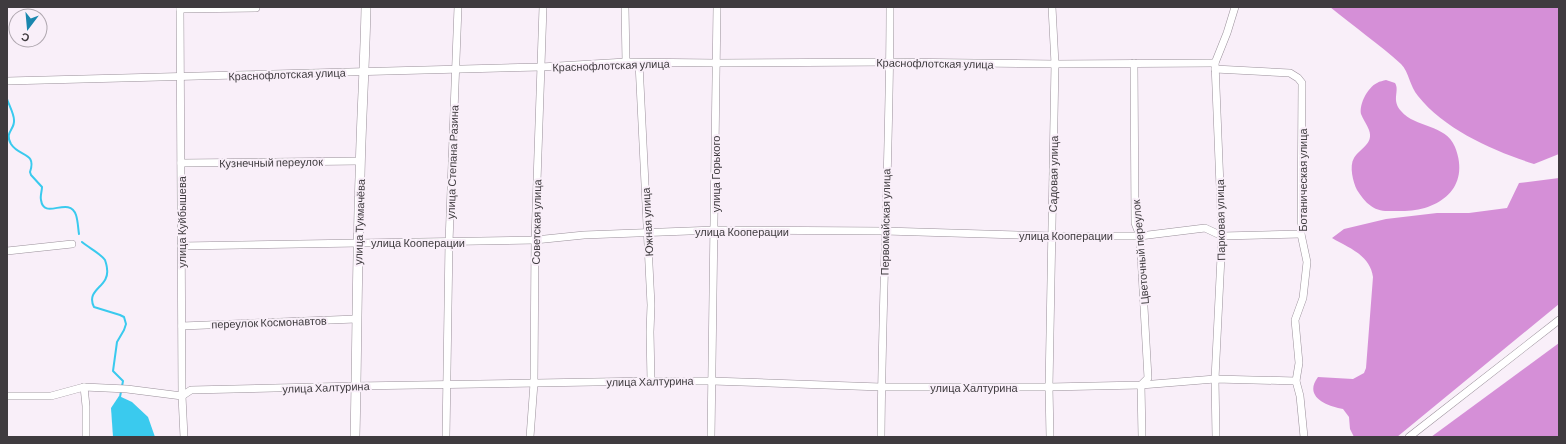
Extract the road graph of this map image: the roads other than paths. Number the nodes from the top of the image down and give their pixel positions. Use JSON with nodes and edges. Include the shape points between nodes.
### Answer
{"nodes":[{"id":1,"x":256,"y":7,"type":"edge"},
{"id":2,"x":366,"y":7,"type":"edge"},
{"id":3,"x":458,"y":7,"type":"edge"},
{"id":4,"x":543,"y":7,"type":"edge"},
{"id":5,"x":625,"y":7,"type":"edge"},
{"id":6,"x":717,"y":7,"type":"edge"},
{"id":7,"x":890,"y":7,"type":"edge"},
{"id":8,"x":1052,"y":7,"type":"edge"},
{"id":9,"x":1235,"y":7,"type":"edge"},
{"id":10,"x":180,"y":8,"type":"edge"},
{"id":11,"x":626,"y":62,"type":"junction"},
{"id":12,"x":639,"y":62,"type":"junction"},
{"id":13,"x":890,"y":62,"type":"junction"},
{"id":14,"x":716,"y":63,"type":"junction"},
{"id":15,"x":1134,"y":63,"type":"junction"},
{"id":16,"x":1055,"y":64,"type":"junction"},
{"id":17,"x":1215,"y":66,"type":"junction"},
{"id":18,"x":541,"y":67,"type":"junction"},
{"id":19,"x":455,"y":68,"type":"junction"},
{"id":20,"x":365,"y":71,"type":"junction"},
{"id":21,"x":181,"y":77,"type":"junction"},
{"id":22,"x":7,"y":81,"type":"edge"},
{"id":23,"x":360,"y":161,"type":"junction"},
{"id":24,"x":181,"y":163,"type":"junction"},
{"id":25,"x":715,"y":230,"type":"junction"},
{"id":26,"x":885,"y":231,"type":"junction"},
{"id":27,"x":647,"y":232,"type":"junction"},
{"id":28,"x":1301,"y":234,"type":"junction"},
{"id":29,"x":1052,"y":236,"type":"junction"},
{"id":30,"x":1140,"y":236,"type":"junction"},
{"id":31,"x":1222,"y":236,"type":"junction"},
{"id":32,"x":535,"y":240,"type":"junction"},
{"id":33,"x":448,"y":242,"type":"junction"},
{"id":34,"x":358,"y":243,"type":"junction"},
{"id":35,"x":72,"y":244,"type":"dead end"},
{"id":36,"x":181,"y":246,"type":"junction"},
{"id":37,"x":7,"y":251,"type":"edge"},
{"id":38,"x":356,"y":318,"type":"junction"},
{"id":39,"x":1559,"y":320,"type":"edge"},
{"id":40,"x":182,"y":326,"type":"junction"},
{"id":41,"x":1215,"y":379,"type":"junction"},
{"id":42,"x":651,"y":381,"type":"junction"},
{"id":43,"x":712,"y":381,"type":"junction"},
{"id":44,"x":1296,"y":381,"type":"junction"},
{"id":45,"x":534,"y":383,"type":"junction"},
{"id":46,"x":447,"y":384,"type":"junction"},
{"id":47,"x":1140,"y":385,"type":"junction"},
{"id":48,"x":356,"y":386,"type":"junction"},
{"id":49,"x":84,"y":387,"type":"junction"},
{"id":50,"x":881,"y":387,"type":"junction"},
{"id":51,"x":1050,"y":387,"type":"junction"},
{"id":52,"x":7,"y":396,"type":"edge"},
{"id":53,"x":182,"y":396,"type":"junction"},
{"id":54,"x":86,"y":437,"type":"edge"},
{"id":55,"x":184,"y":437,"type":"edge"},
{"id":56,"x":355,"y":437,"type":"edge"},
{"id":57,"x":446,"y":437,"type":"edge"},
{"id":58,"x":530,"y":437,"type":"edge"},
{"id":59,"x":711,"y":437,"type":"edge"},
{"id":60,"x":881,"y":437,"type":"edge"},
{"id":61,"x":1050,"y":437,"type":"edge"},
{"id":62,"x":1142,"y":437,"type":"edge"},
{"id":63,"x":1216,"y":437,"type":"edge"},
{"id":64,"x":1304,"y":437,"type":"edge"},
{"id":65,"x":1409,"y":437,"type":"edge"}],
"edges":[{"from":1,"to":10,"type":"street"},
{"from":2,"to":20,"type":"street","name":"улица Тукмачёва"},
{"from":3,"to":19,"type":"street","name":"улица Степана Разина"},
{"from":4,"to":18,"type":"street","name":"Советская улица"},
{"from":5,"to":11,"type":"street"},
{"from":6,"to":14,"type":"street","name":"улица Горького"},
{"from":7,"to":13,"type":"street","name":"Первомайская улица"},
{"from":8,"to":16,"type":"street","name":"Садовая улица"},
{"from":9,"to":17,"type":"street","name":"Парковая улица"},
{"from":10,"to":21,"type":"street","name":"улица Куйбышева"},
{"from":11,"to":12,"type":"street","name":"Краснофлотская улица"},
{"from":11,"to":18,"type":"street","name":"Краснофлотская улица"},
{"from":12,"to":14,"type":"street","name":"Краснофлотская улица"},
{"from":12,"to":27,"type":"street","name":"Южная улица"},
{"from":13,"to":14,"type":"street","name":"Краснофлотская улица"},
{"from":13,"to":16,"type":"street","name":"Краснофлотская улица"},
{"from":13,"to":26,"type":"street","name":"Первомайская улица"},
{"from":14,"to":25,"type":"street","name":"улица Горького"},
{"from":15,"to":16,"type":"street","name":"Краснофлотская улица"},
{"from":15,"to":17,"type":"street","name":"Краснофлотская улица"},
{"from":15,"to":30,"type":"street","name":"Цветочный переулок","via":[[1135,223]]},
{"from":16,"to":29,"type":"street","name":"Садовая улица"},
{"from":17,"to":28,"type":"street","name":"Ботаническая улица","via":[[1290,73],[1302,83]]},
{"from":17,"to":31,"type":"street","name":"Парковая улица"},
{"from":18,"to":19,"type":"street","name":"Краснофлотская улица"},
{"from":18,"to":32,"type":"street","name":"Советская улица"},
{"from":19,"to":20,"type":"street","name":"Краснофлотская улица"},
{"from":19,"to":33,"type":"street","name":"улица Степана Разина"},
{"from":20,"to":21,"type":"street","name":"Краснофлотская улица"},
{"from":20,"to":23,"type":"street","name":"улица Тукмачёва"},
{"from":21,"to":22,"type":"street","name":"Краснофлотская улица"},
{"from":21,"to":24,"type":"street","name":"улица Куйбышева"},
{"from":23,"to":24,"type":"street","name":"Кузнечный переулок"},
{"from":23,"to":34,"type":"street","name":"улица Тукмачёва"},
{"from":24,"to":36,"type":"street","name":"улица Куйбышева"},
{"from":25,"to":26,"type":"street","name":"улица Кооперации"},
{"from":25,"to":27,"type":"street","name":"улица Кооперации"},
{"from":25,"to":43,"type":"street","name":"улица Горького"},
{"from":26,"to":29,"type":"street","name":"улица Кооперации"},
{"from":26,"to":50,"type":"street","name":"Первомайская улица"},
{"from":27,"to":32,"type":"street","name":"улица Кооперации"},
{"from":27,"to":42,"type":"street","name":"Южная улица","via":[[651,305]]},
{"from":28,"to":31,"type":"street","name":"улица Кооперации"},
{"from":28,"to":44,"type":"street","name":"Ботаническая улица","via":[[1307,262],[1303,298],[1295,320],[1300,363]]},
{"from":29,"to":30,"type":"street","name":"улица Кооперации"},
{"from":29,"to":51,"type":"street","name":"Садовая улица"},
{"from":30,"to":31,"type":"street","name":"улица Кооперации","via":[[1205,228]]},
{"from":30,"to":47,"type":"street","name":"Цветочный переулок","via":[[1148,378]]},
{"from":31,"to":41,"type":"street","name":"Парковая улица"},
{"from":32,"to":33,"type":"street","name":"улица Кооперации"},
{"from":32,"to":45,"type":"street","name":"Советская улица"},
{"from":33,"to":34,"type":"street","name":"улица Кооперации"},
{"from":33,"to":46,"type":"street","name":"улица Степана Разина"},
{"from":34,"to":36,"type":"street","name":"улица Кооперации"},
{"from":34,"to":38,"type":"street","name":"улица Тукмачёва"},
{"from":35,"to":37,"type":"street"},
{"from":36,"to":40,"type":"street","name":"улица Куйбышева"},
{"from":38,"to":40,"type":"street","name":"переулок Космонавтов"},
{"from":38,"to":48,"type":"street","name":"улица Тукмачёва"},
{"from":39,"to":65,"type":"street"},
{"from":40,"to":53,"type":"street","name":"улица Куйбышева"},
{"from":41,"to":44,"type":"street","name":"улица Халтурина"},
{"from":41,"to":47,"type":"street","name":"улица Халтурина"},
{"from":41,"to":63,"type":"street","name":"Парковая улица"},
{"from":42,"to":43,"type":"street","name":"улица Халтурина"},
{"from":42,"to":45,"type":"street","name":"улица Халтурина"},
{"from":43,"to":50,"type":"street","name":"улица Халтурина"},
{"from":43,"to":59,"type":"street","name":"улица Горького"},
{"from":44,"to":64,"type":"street","name":"Ботаническая улица"},
{"from":45,"to":46,"type":"street","name":"улица Халтурина"},
{"from":45,"to":58,"type":"street","name":"Советская улица"},
{"from":46,"to":48,"type":"street","name":"улица Халтурина"},
{"from":46,"to":57,"type":"street","name":"улица Степана Разина"},
{"from":47,"to":51,"type":"street","name":"улица Халтурина"},
{"from":47,"to":62,"type":"street","name":"Цветочный переулок"},
{"from":48,"to":53,"type":"street","name":"улица Халтурина","via":[[191,390]]},
{"from":48,"to":56,"type":"street","name":"улица Тукмачёва"},
{"from":49,"to":52,"type":"street","name":"улица Халтурина","via":[[51,396]]},
{"from":49,"to":53,"type":"street","name":"улица Халтурина"},
{"from":49,"to":54,"type":"street"},
{"from":50,"to":51,"type":"street","name":"улица Халтурина"},
{"from":50,"to":60,"type":"street","name":"Первомайская улица"},
{"from":51,"to":61,"type":"street","name":"Садовая улица"},
{"from":53,"to":55,"type":"street","name":"улица Куйбышева"}]}
